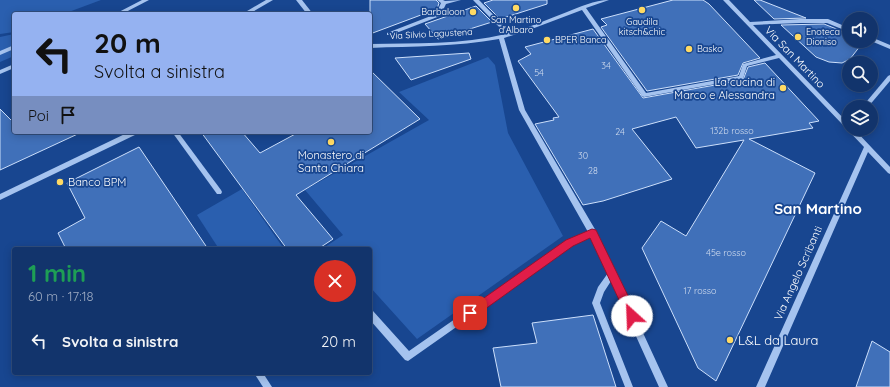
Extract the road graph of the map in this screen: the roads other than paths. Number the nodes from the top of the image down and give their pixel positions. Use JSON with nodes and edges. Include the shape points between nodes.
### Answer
{"nodes":[{"id":1,"x":146,"y":0,"type":"edge"},
{"id":2,"x":270,"y":0,"type":"edge"},
{"id":3,"x":299,"y":0,"type":"edge"},
{"id":4,"x":458,"y":0,"type":"edge"},
{"id":5,"x":476,"y":0,"type":"edge"},
{"id":6,"x":606,"y":0,"type":"edge"},
{"id":7,"x":726,"y":0,"type":"edge"},
{"id":8,"x":442,"y":2,"type":"edge"},
{"id":9,"x":583,"y":7,"type":"junction"},
{"id":10,"x":122,"y":12,"type":"edge"},
{"id":11,"x":249,"y":12,"type":"edge"},
{"id":12,"x":308,"y":12,"type":"edge"},
{"id":13,"x":750,"y":24,"type":"junction"},
{"id":14,"x":842,"y":27,"type":"edge"},
{"id":15,"x":389,"y":34,"type":"dead end"},
{"id":16,"x":510,"y":35,"type":"junction"},
{"id":17,"x":501,"y":37,"type":"junction"},
{"id":18,"x":878,"y":42,"type":"edge"},
{"id":19,"x":372,"y":46,"type":"edge"},
{"id":20,"x":890,"y":46,"type":"edge"},
{"id":21,"x":12,"y":48,"type":"edge"},
{"id":22,"x":0,"y":53,"type":"edge"},
{"id":23,"x":780,"y":56,"type":"junction"},
{"id":24,"x":12,"y":67,"type":"edge"},
{"id":25,"x":0,"y":72,"type":"edge"},
{"id":26,"x":890,"y":77,"type":"edge"},
{"id":27,"x":871,"y":100,"type":"edge"},
{"id":28,"x":842,"y":121,"type":"edge"},
{"id":29,"x":131,"y":134,"type":"edge"},
{"id":30,"x":176,"y":134,"type":"edge"},
{"id":31,"x":857,"y":136,"type":"edge"},
{"id":32,"x":867,"y":147,"type":"junction"},
{"id":33,"x":890,"y":171,"type":"edge"},
{"id":34,"x":219,"y":192,"type":"dead end"},
{"id":35,"x":0,"y":197,"type":"edge"},
{"id":36,"x":592,"y":233,"type":"junction"},
{"id":37,"x":612,"y":273,"type":"junction"},
{"id":38,"x":372,"y":316,"type":"edge"},
{"id":39,"x":259,"y":375,"type":"edge"},
{"id":40,"x":268,"y":387,"type":"edge"},
{"id":41,"x":629,"y":387,"type":"edge"},
{"id":42,"x":664,"y":387,"type":"edge"},
{"id":43,"x":760,"y":387,"type":"edge"}],
"edges":[{"from":1,"to":10,"type":"street"},
{"from":2,"to":11,"type":"street"},
{"from":3,"to":12,"type":"street"},
{"from":4,"to":8,"type":"street"},
{"from":5,"to":16,"type":"street"},
{"from":6,"to":9,"type":"street","name":"Via Silvio Lagustena"},
{"from":7,"to":13,"type":"street","name":"Via San Martino"},
{"from":8,"to":15,"type":"street","via":[[438,15]]},
{"from":9,"to":16,"type":"street","name":"Via Silvio Lagustena","via":[[542,25]]},
{"from":9,"to":23,"type":"street","via":[[644,95],[741,78],[745,65]]},
{"from":13,"to":14,"type":"street","via":[[828,22]]},
{"from":13,"to":23,"type":"street","name":"Via San Martino"},
{"from":16,"to":17,"type":"street","name":"Via Silvio Lagustena"},
{"from":17,"to":19,"type":"street","name":"Via Silvio Lagustena","via":[[477,42]]},
{"from":17,"to":36,"type":"street","via":[[522,110]]},
{"from":18,"to":20,"type":"street"},
{"from":21,"to":22,"type":"street"},
{"from":23,"to":28,"type":"street","name":"Via San Martino"},
{"from":24,"to":25,"type":"street"},
{"from":26,"to":27,"type":"street"},
{"from":29,"to":35,"type":"street"},
{"from":30,"to":34,"type":"street"},
{"from":31,"to":32,"type":"street","name":"Via San Martino"},
{"from":32,"to":33,"type":"street","name":"Via San Martino"},
{"from":32,"to":43,"type":"street","name":"Via Angelo Scribanti"},
{"from":36,"to":37,"type":"street"},
{"from":36,"to":38,"type":"street","via":[[570,243],[408,357]]},
{"from":37,"to":41,"type":"street","via":[[596,303]]},
{"from":37,"to":42,"type":"street"},
{"from":39,"to":40,"type":"street"}]}
